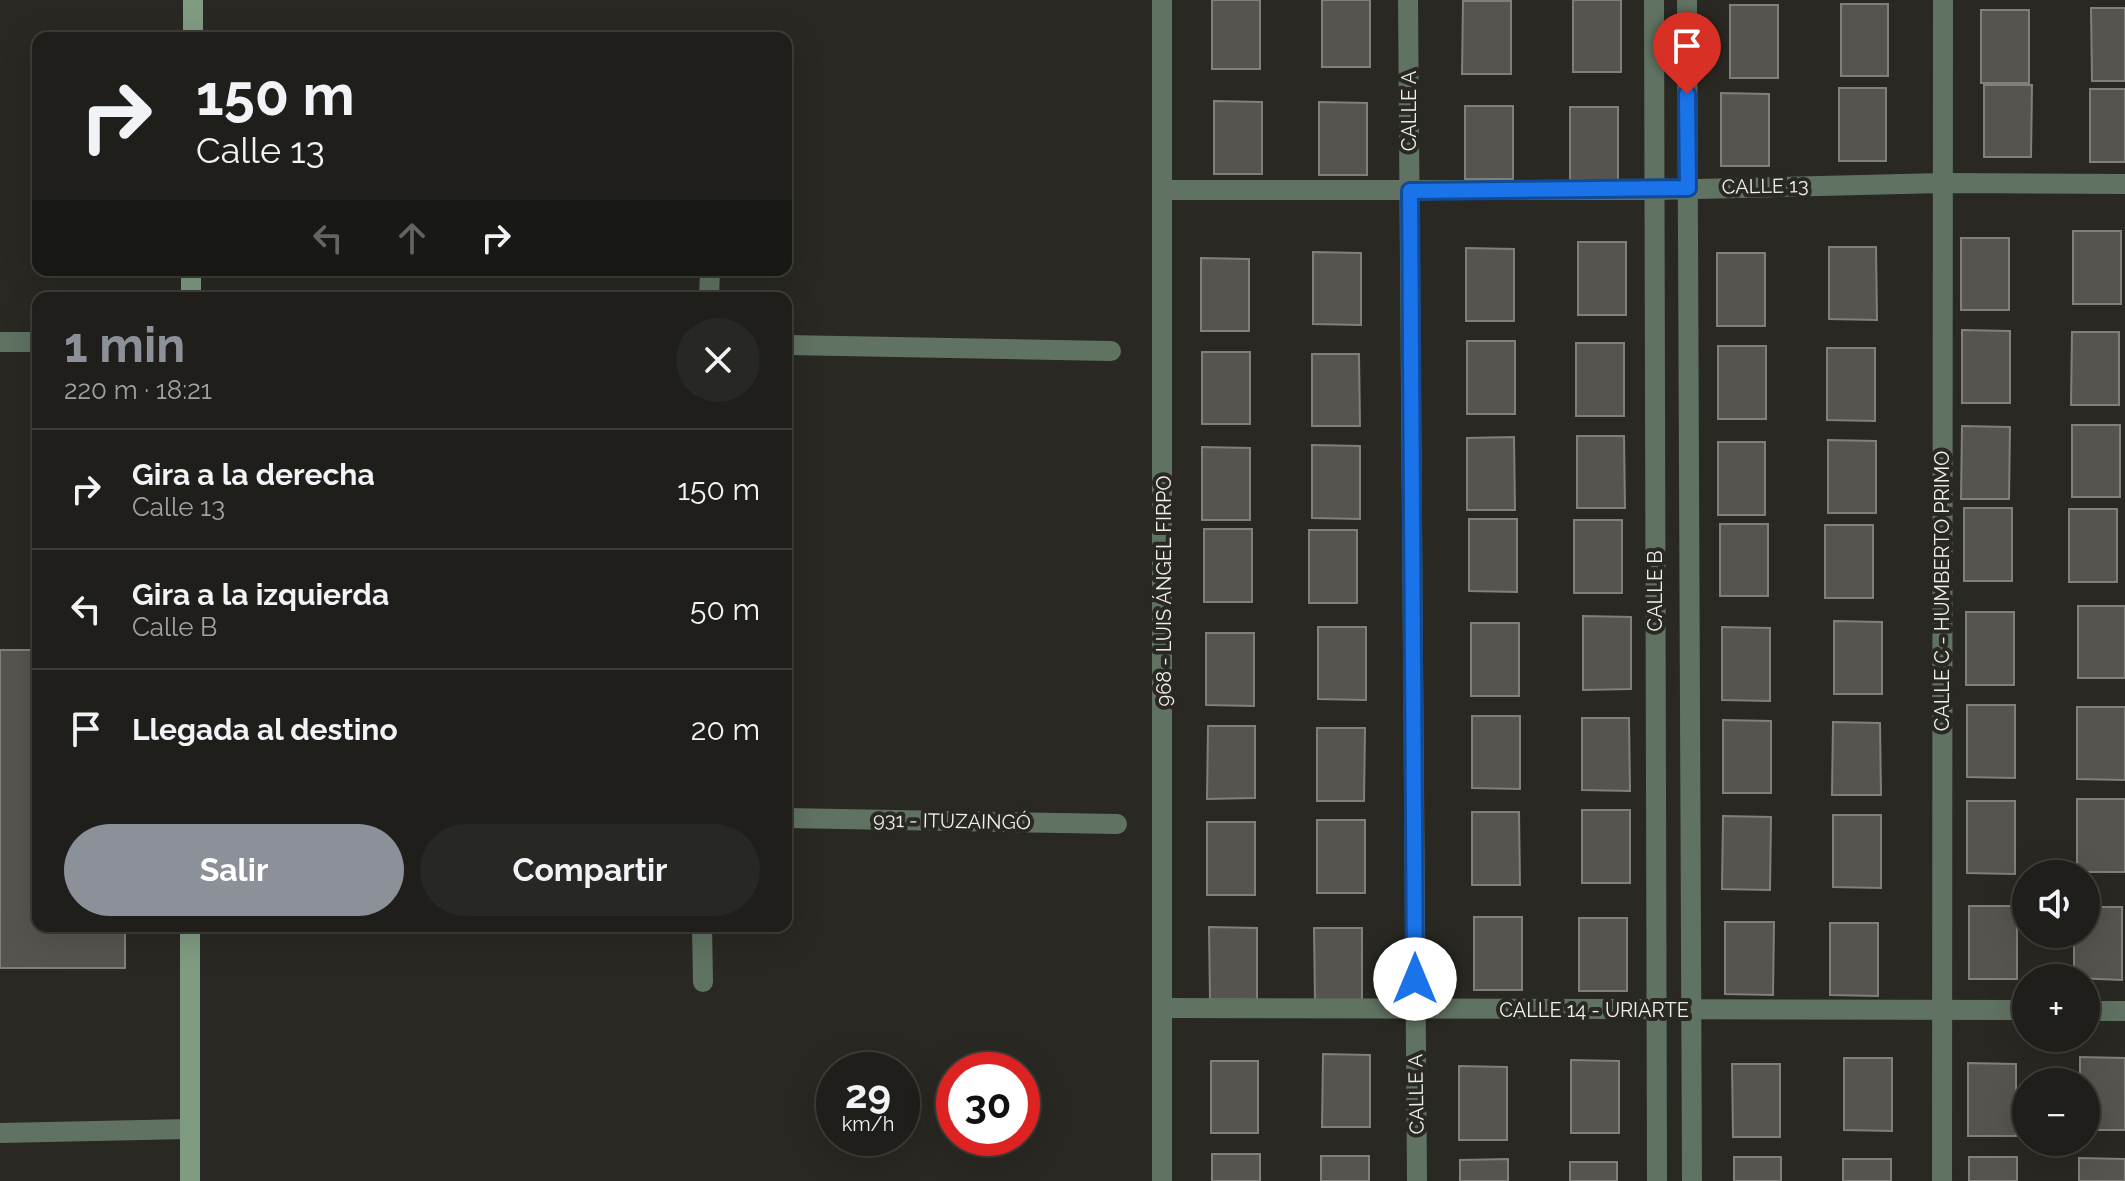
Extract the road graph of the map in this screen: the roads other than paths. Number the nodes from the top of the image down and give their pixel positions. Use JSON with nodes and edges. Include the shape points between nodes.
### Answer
{"nodes":[{"id":1,"x":193,"y":0,"type":"edge"},
{"id":2,"x":1162,"y":0,"type":"edge"},
{"id":3,"x":1408,"y":0,"type":"edge"},
{"id":4,"x":1654,"y":0,"type":"edge"},
{"id":5,"x":1687,"y":0,"type":"edge"},
{"id":6,"x":1943,"y":0,"type":"edge"},
{"id":7,"x":193,"y":32,"type":"edge"},
{"id":8,"x":1943,"y":183,"type":"junction"},
{"id":9,"x":2125,"y":184,"type":"edge"},
{"id":10,"x":1688,"y":188,"type":"junction"},
{"id":11,"x":1164,"y":190,"type":"junction"},
{"id":12,"x":1655,"y":190,"type":"junction"},
{"id":13,"x":1410,"y":191,"type":"junction"},
{"id":14,"x":0,"y":342,"type":"edge"},
{"id":15,"x":32,"y":342,"type":"edge"},
{"id":16,"x":792,"y":345,"type":"edge"},
{"id":17,"x":1111,"y":351,"type":"dead end"},
{"id":18,"x":792,"y":818,"type":"edge"},
{"id":19,"x":1117,"y":824,"type":"dead end"},
{"id":20,"x":190,"y":932,"type":"edge"},
{"id":21,"x":702,"y":932,"type":"edge"},
{"id":22,"x":703,"y":982,"type":"dead end"},
{"id":23,"x":1162,"y":1008,"type":"junction"},
{"id":24,"x":1655,"y":1009,"type":"junction"},
{"id":25,"x":1691,"y":1009,"type":"junction"},
{"id":26,"x":1415,"y":1010,"type":"junction"},
{"id":27,"x":1941,"y":1010,"type":"junction"},
{"id":28,"x":2012,"y":1010,"type":"edge"},
{"id":29,"x":2100,"y":1011,"type":"edge"},
{"id":30,"x":2125,"y":1011,"type":"edge"},
{"id":31,"x":189,"y":1129,"type":"junction"},
{"id":32,"x":0,"y":1133,"type":"edge"},
{"id":33,"x":190,"y":1181,"type":"edge"},
{"id":34,"x":1162,"y":1181,"type":"edge"},
{"id":35,"x":1417,"y":1181,"type":"edge"},
{"id":36,"x":1657,"y":1181,"type":"edge"},
{"id":37,"x":1692,"y":1181,"type":"edge"},
{"id":38,"x":1942,"y":1181,"type":"edge"}],
"edges":[{"from":1,"to":7,"type":"main road"},
{"from":2,"to":11,"type":"street","name":"968 - LUIS ÁNGEL FIRPO"},
{"from":3,"to":13,"type":"street","name":"CALLE A"},
{"from":4,"to":12,"type":"street","name":"CALLE B"},
{"from":5,"to":10,"type":"street","name":"CALLE B"},
{"from":6,"to":8,"type":"street","name":"CALLE C - HUMBERTO PRIMO"},
{"from":8,"to":9,"type":"street","name":"CALLE 13"},
{"from":8,"to":10,"type":"street","name":"CALLE 13"},
{"from":8,"to":27,"type":"street","name":"CALLE C - HUMBERTO PRIMO"},
{"from":10,"to":12,"type":"street","name":"CALLE 13"},
{"from":10,"to":25,"type":"street","name":"CALLE B"},
{"from":11,"to":13,"type":"street","name":"CALLE 13"},
{"from":11,"to":23,"type":"street","name":"968 - LUIS ÁNGEL FIRPO"},
{"from":12,"to":13,"type":"street","name":"CALLE 13"},
{"from":12,"to":24,"type":"street","name":"CALLE B"},
{"from":13,"to":26,"type":"street","name":"CALLE A"},
{"from":14,"to":15,"type":"street"},
{"from":16,"to":17,"type":"street"},
{"from":18,"to":19,"type":"street","name":"931 - ITUZAINGÓ"},
{"from":20,"to":31,"type":"main road"},
{"from":21,"to":22,"type":"street"},
{"from":23,"to":26,"type":"street","name":"CALLE 14 - URIARTE"},
{"from":23,"to":34,"type":"street","name":"968 - LUIS ÁNGEL FIRPO"},
{"from":24,"to":25,"type":"street","name":"CALLE 14 - URIARTE"},
{"from":24,"to":26,"type":"street","name":"CALLE 14 - URIARTE"},
{"from":24,"to":36,"type":"street","name":"CALLE B"},
{"from":25,"to":27,"type":"street","name":"CALLE 14 - URIARTE"},
{"from":25,"to":37,"type":"street","name":"CALLE B"},
{"from":26,"to":35,"type":"street","name":"CALLE A"},
{"from":27,"to":28,"type":"street","name":"CALLE 14 - URIARTE"},
{"from":27,"to":38,"type":"street","name":"CALLE C - HUMBERTO PRIMO"},
{"from":29,"to":30,"type":"street"},
{"from":31,"to":32,"type":"street"},
{"from":31,"to":33,"type":"main road"}]}
